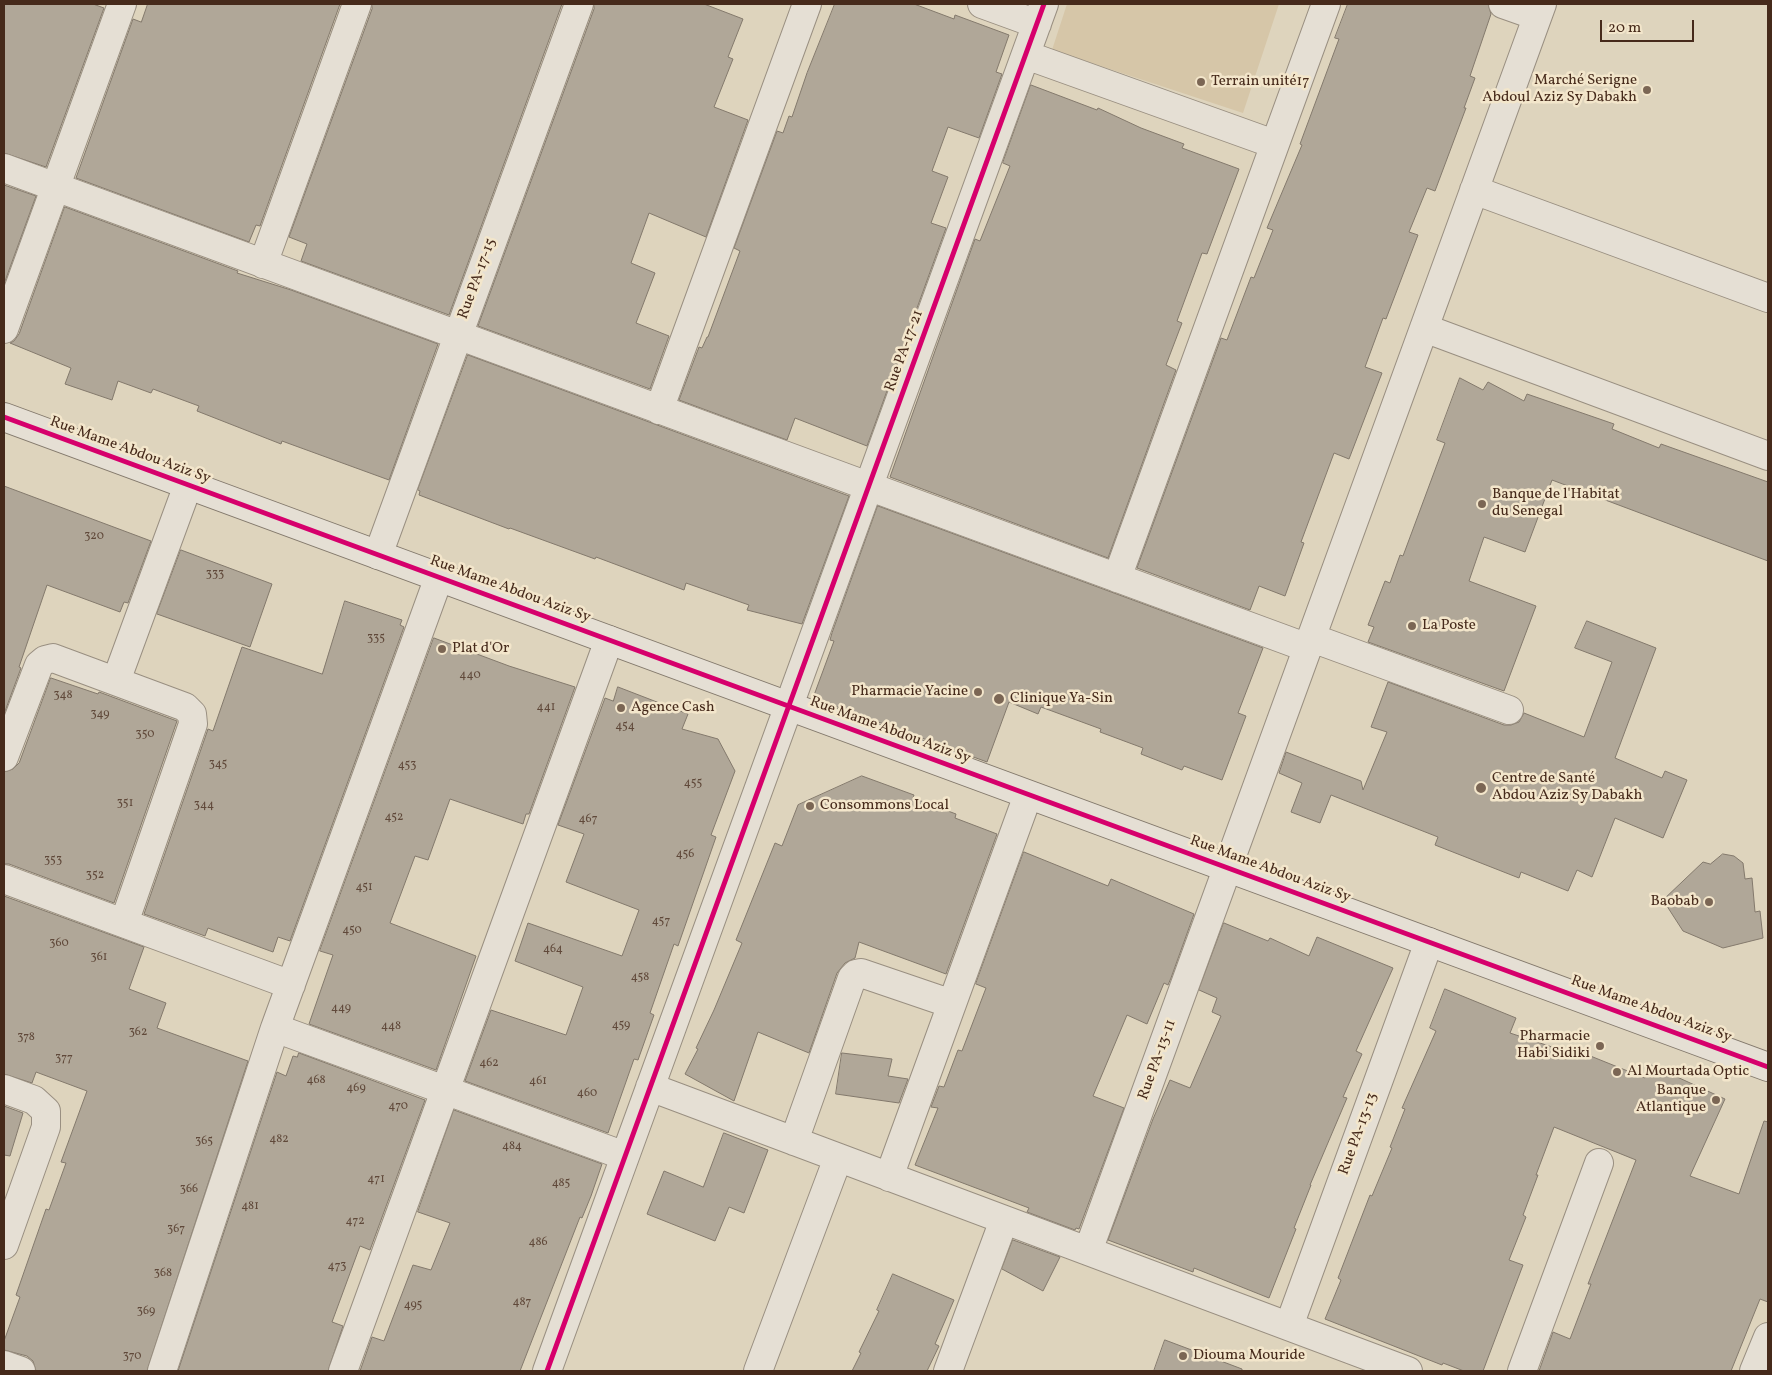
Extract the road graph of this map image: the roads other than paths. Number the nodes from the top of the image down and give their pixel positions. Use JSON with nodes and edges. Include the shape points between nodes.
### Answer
{"nodes":[{"id":1,"x":122,"y":4,"type":"edge"},
{"id":2,"x":357,"y":4,"type":"edge"},
{"id":3,"x":579,"y":4,"type":"edge"},
{"id":4,"x":807,"y":4,"type":"edge"},
{"id":5,"x":982,"y":4,"type":"edge"},
{"id":6,"x":1326,"y":4,"type":"edge"},
{"id":7,"x":1503,"y":4,"type":"edge"},
{"id":8,"x":1540,"y":10,"type":"edge"},
{"id":9,"x":1041,"y":14,"type":"edge"},
{"id":10,"x":1026,"y":55,"type":"junction"},
{"id":11,"x":1274,"y":144,"type":"junction"},
{"id":12,"x":4,"y":168,"type":"edge"},
{"id":13,"x":55,"y":187,"type":"junction"},
{"id":14,"x":1474,"y":190,"type":"junction"},
{"id":15,"x":263,"y":264,"type":"junction"},
{"id":16,"x":1768,"y":298,"type":"edge"},
{"id":17,"x":1424,"y":328,"type":"junction"},
{"id":18,"x":4,"y":329,"type":"edge"},
{"id":19,"x":458,"y":336,"type":"junction"},
{"id":20,"x":659,"y":410,"type":"junction"},
{"id":21,"x":4,"y":418,"type":"edge"},
{"id":22,"x":1768,"y":456,"type":"edge"},
{"id":23,"x":188,"y":485,"type":"junction"},
{"id":24,"x":869,"y":486,"type":"junction"},
{"id":25,"x":378,"y":555,"type":"junction"},
{"id":26,"x":439,"y":578,"type":"junction"},
{"id":27,"x":1117,"y":578,"type":"junction"},
{"id":28,"x":609,"y":640,"type":"junction"},
{"id":29,"x":1310,"y":643,"type":"junction"},
{"id":30,"x":116,"y":681,"type":"junction"},
{"id":31,"x":789,"y":707,"type":"junction"},
{"id":32,"x":1509,"y":710,"type":"dead end"},
{"id":33,"x":4,"y":757,"type":"edge"},
{"id":34,"x":1028,"y":795,"type":"junction"},
{"id":35,"x":1228,"y":868,"type":"junction"},
{"id":36,"x":4,"y":879,"type":"edge"},
{"id":37,"x":124,"y":923,"type":"junction"},
{"id":38,"x":1428,"y":942,"type":"junction"},
{"id":39,"x":291,"y":985,"type":"junction"},
{"id":40,"x":952,"y":1004,"type":"junction"},
{"id":41,"x":275,"y":1028,"type":"junction"},
{"id":42,"x":1768,"y":1067,"type":"edge"},
{"id":43,"x":650,"y":1087,"type":"junction"},
{"id":44,"x":4,"y":1089,"type":"edge"},
{"id":45,"x":445,"y":1090,"type":"junction"},
{"id":46,"x":794,"y":1141,"type":"junction"},
{"id":47,"x":625,"y":1156,"type":"junction"},
{"id":48,"x":838,"y":1158,"type":"junction"},
{"id":49,"x":1599,"y":1163,"type":"dead end"},
{"id":50,"x":889,"y":1177,"type":"junction"},
{"id":51,"x":1004,"y":1220,"type":"junction"},
{"id":52,"x":4,"y":1245,"type":"edge"},
{"id":53,"x":1088,"y":1251,"type":"junction"},
{"id":54,"x":1289,"y":1326,"type":"junction"},
{"id":55,"x":1768,"y":1337,"type":"edge"},
{"id":56,"x":4,"y":1365,"type":"edge"},
{"id":57,"x":1393,"y":1369,"type":"edge"},
{"id":58,"x":21,"y":1371,"type":"edge"},
{"id":59,"x":162,"y":1371,"type":"edge"},
{"id":60,"x":343,"y":1371,"type":"edge"},
{"id":61,"x":547,"y":1371,"type":"edge"},
{"id":62,"x":758,"y":1371,"type":"edge"},
{"id":63,"x":948,"y":1371,"type":"edge"},
{"id":64,"x":1522,"y":1371,"type":"edge"},
{"id":65,"x":1754,"y":1371,"type":"edge"}],
"edges":[{"from":1,"to":13,"type":"street"},
{"from":2,"to":15,"type":"street"},
{"from":3,"to":19,"type":"street","name":"Rue PA-17-15"},
{"from":4,"to":20,"type":"street"},
{"from":5,"to":9,"type":"street"},
{"from":6,"to":11,"type":"street"},
{"from":7,"to":8,"type":"street"},
{"from":8,"to":14,"type":"street","name":"Rue PA-13-11"},
{"from":9,"to":10,"type":"street","name":"Rue PA-17-21"},
{"from":10,"to":11,"type":"street"},
{"from":10,"to":24,"type":"street","name":"Rue PA-17-21"},
{"from":11,"to":27,"type":"street"},
{"from":12,"to":13,"type":"street"},
{"from":13,"to":15,"type":"street"},
{"from":13,"to":18,"type":"street"},
{"from":14,"to":16,"type":"street"},
{"from":14,"to":17,"type":"street","name":"Rue PA-13-11"},
{"from":15,"to":19,"type":"street"},
{"from":17,"to":22,"type":"street"},
{"from":17,"to":29,"type":"street","name":"Rue PA-13-11"},
{"from":19,"to":20,"type":"street"},
{"from":19,"to":25,"type":"street","name":"Rue PA-17-15"},
{"from":20,"to":24,"type":"street"},
{"from":21,"to":23,"type":"street","name":"Rue Mame Abdou Aziz Sy"},
{"from":23,"to":25,"type":"street","name":"Rue Mame Abdou Aziz Sy"},
{"from":23,"to":30,"type":"street"},
{"from":24,"to":27,"type":"street"},
{"from":24,"to":31,"type":"street","name":"Rue PA-17-21"},
{"from":25,"to":26,"type":"street","name":"Rue Mame Abdou Aziz Sy"},
{"from":26,"to":28,"type":"street","name":"Rue Mame Abdou Aziz Sy"},
{"from":26,"to":39,"type":"street"},
{"from":27,"to":29,"type":"street"},
{"from":28,"to":31,"type":"street","name":"Rue Mame Abdou Aziz Sy"},
{"from":28,"to":45,"type":"street"},
{"from":29,"to":32,"type":"street"},
{"from":29,"to":35,"type":"street","name":"Rue PA-13-11"},
{"from":30,"to":33,"type":"street","via":[[53,658],[44,660]]},
{"from":30,"to":37,"type":"street","via":[[185,707],[192,714],[194,724]]},
{"from":31,"to":34,"type":"street","name":"Rue Mame Abdou Aziz Sy"},
{"from":31,"to":43,"type":"street","name":"Rue PA-17-21"},
{"from":34,"to":35,"type":"street","name":"Rue Mame Abdou Aziz Sy"},
{"from":34,"to":40,"type":"street"},
{"from":35,"to":38,"type":"street","name":"Rue Mame Abdou Aziz Sy"},
{"from":35,"to":53,"type":"street","name":"Rue PA-13-11"},
{"from":36,"to":37,"type":"street"},
{"from":37,"to":39,"type":"street"},
{"from":38,"to":42,"type":"street","name":"Rue Mame Abdou Aziz Sy"},
{"from":38,"to":54,"type":"street","name":"Rue PA-13-13"},
{"from":39,"to":41,"type":"street"},
{"from":40,"to":46,"type":"street","via":[[856,974]]},
{"from":40,"to":50,"type":"street"},
{"from":41,"to":45,"type":"street"},
{"from":41,"to":59,"type":"street"},
{"from":43,"to":46,"type":"street"},
{"from":43,"to":47,"type":"street","name":"Rue PA-17-21"},
{"from":44,"to":52,"type":"street","via":[[34,1100],[46,1111],[46,1126]]},
{"from":45,"to":47,"type":"street"},
{"from":45,"to":60,"type":"street"},
{"from":46,"to":48,"type":"street"},
{"from":47,"to":61,"type":"street","name":"Rue PA-17-21"},
{"from":48,"to":50,"type":"street"},
{"from":48,"to":62,"type":"street"},
{"from":49,"to":64,"type":"street"},
{"from":50,"to":51,"type":"street"},
{"from":51,"to":53,"type":"street"},
{"from":51,"to":63,"type":"street"},
{"from":53,"to":54,"type":"street"},
{"from":54,"to":57,"type":"street"},
{"from":55,"to":65,"type":"street"},
{"from":56,"to":58,"type":"street"}]}
